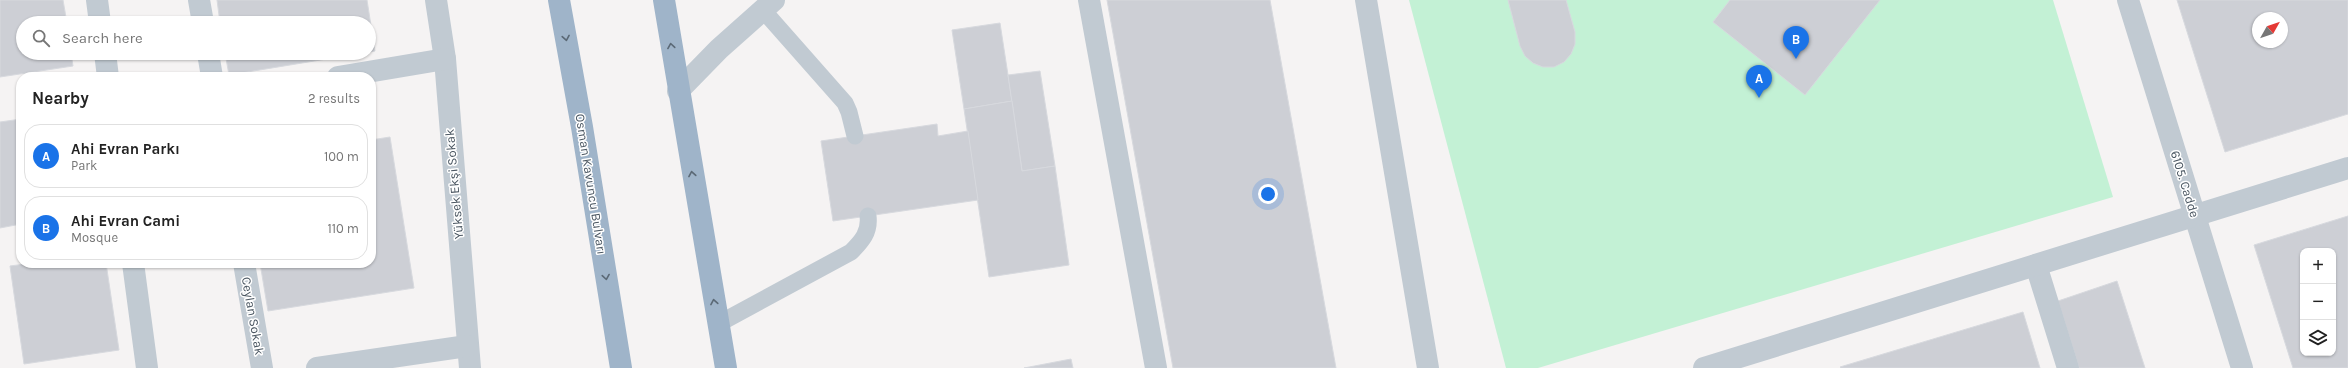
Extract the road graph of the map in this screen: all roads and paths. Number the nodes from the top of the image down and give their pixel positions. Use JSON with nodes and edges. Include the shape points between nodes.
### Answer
{"nodes":[{"id":1,"x":97,"y":0,"type":"edge"},
{"id":2,"x":199,"y":0,"type":"edge"},
{"id":3,"x":436,"y":0,"type":"edge"},
{"id":4,"x":558,"y":0,"type":"edge"},
{"id":5,"x":664,"y":0,"type":"edge"},
{"id":6,"x":1089,"y":0,"type":"edge"},
{"id":7,"x":1366,"y":0,"type":"edge"},
{"id":8,"x":2128,"y":0,"type":"edge"},
{"id":9,"x":766,"y":3,"type":"edge"},
{"id":10,"x":99,"y":16,"type":"edge"},
{"id":11,"x":202,"y":16,"type":"edge"},
{"id":12,"x":444,"y":59,"type":"junction"},
{"id":13,"x":105,"y":60,"type":"edge"},
{"id":14,"x":209,"y":60,"type":"edge"},
{"id":15,"x":107,"y":72,"type":"edge"},
{"id":16,"x":211,"y":72,"type":"edge"},
{"id":17,"x":367,"y":72,"type":"edge"},
{"id":18,"x":678,"y":91,"type":"junction"},
{"id":19,"x":855,"y":136,"type":"dead end"},
{"id":20,"x":2348,"y":168,"type":"edge"},
{"id":21,"x":868,"y":216,"type":"dead end"},
{"id":22,"x":2194,"y":216,"type":"junction"},
{"id":23,"x":2036,"y":265,"type":"junction"},
{"id":24,"x":134,"y":268,"type":"edge"},
{"id":25,"x":245,"y":268,"type":"edge"},
{"id":26,"x":718,"y":324,"type":"junction"},
{"id":27,"x":467,"y":346,"type":"junction"},
{"id":28,"x":147,"y":368,"type":"edge"},
{"id":29,"x":262,"y":368,"type":"edge"},
{"id":30,"x":317,"y":368,"type":"edge"},
{"id":31,"x":470,"y":368,"type":"edge"},
{"id":32,"x":621,"y":368,"type":"edge"},
{"id":33,"x":726,"y":368,"type":"edge"},
{"id":34,"x":1156,"y":368,"type":"edge"},
{"id":35,"x":1428,"y":368,"type":"edge"},
{"id":36,"x":1704,"y":368,"type":"edge"},
{"id":37,"x":2068,"y":368,"type":"edge"},
{"id":38,"x":2242,"y":368,"type":"edge"}],
"edges":[{"from":1,"to":10,"type":"street"},
{"from":2,"to":11,"type":"street"},
{"from":3,"to":12,"type":"street","name":"Yüksek Ekşi Sokak"},
{"from":4,"to":32,"type":"highway","name":"Osman Kavuncu Bulvarı","one_way":true,"via":[[582,127]]},
{"from":18,"to":5,"type":"highway","one_way":true},
{"from":6,"to":34,"type":"street"},
{"from":7,"to":35,"type":"street"},
{"from":8,"to":22,"type":"street","name":"6105. Cadde"},
{"from":9,"to":18,"type":"street"},
{"from":9,"to":19,"type":"lane","via":[[845,103]]},
{"from":12,"to":17,"type":"street"},
{"from":12,"to":27,"type":"street","name":"Yüksek Ekşi Sokak"},
{"from":13,"to":15,"type":"street"},
{"from":14,"to":16,"type":"street"},
{"from":26,"to":18,"type":"highway","one_way":true},
{"from":20,"to":22,"type":"street"},
{"from":21,"to":26,"type":"lane","via":[[869,226],[862,241],[851,252]]},
{"from":22,"to":23,"type":"street"},
{"from":22,"to":38,"type":"street","name":"6105. Cadde"},
{"from":23,"to":36,"type":"street"},
{"from":23,"to":37,"type":"street"},
{"from":24,"to":28,"type":"street"},
{"from":25,"to":29,"type":"street","name":"Ceylan Sokak"},
{"from":26,"to":33,"type":"highway"},
{"from":27,"to":30,"type":"street"},
{"from":27,"to":31,"type":"street","name":"Yüksek Ekşi Sokak"}]}
